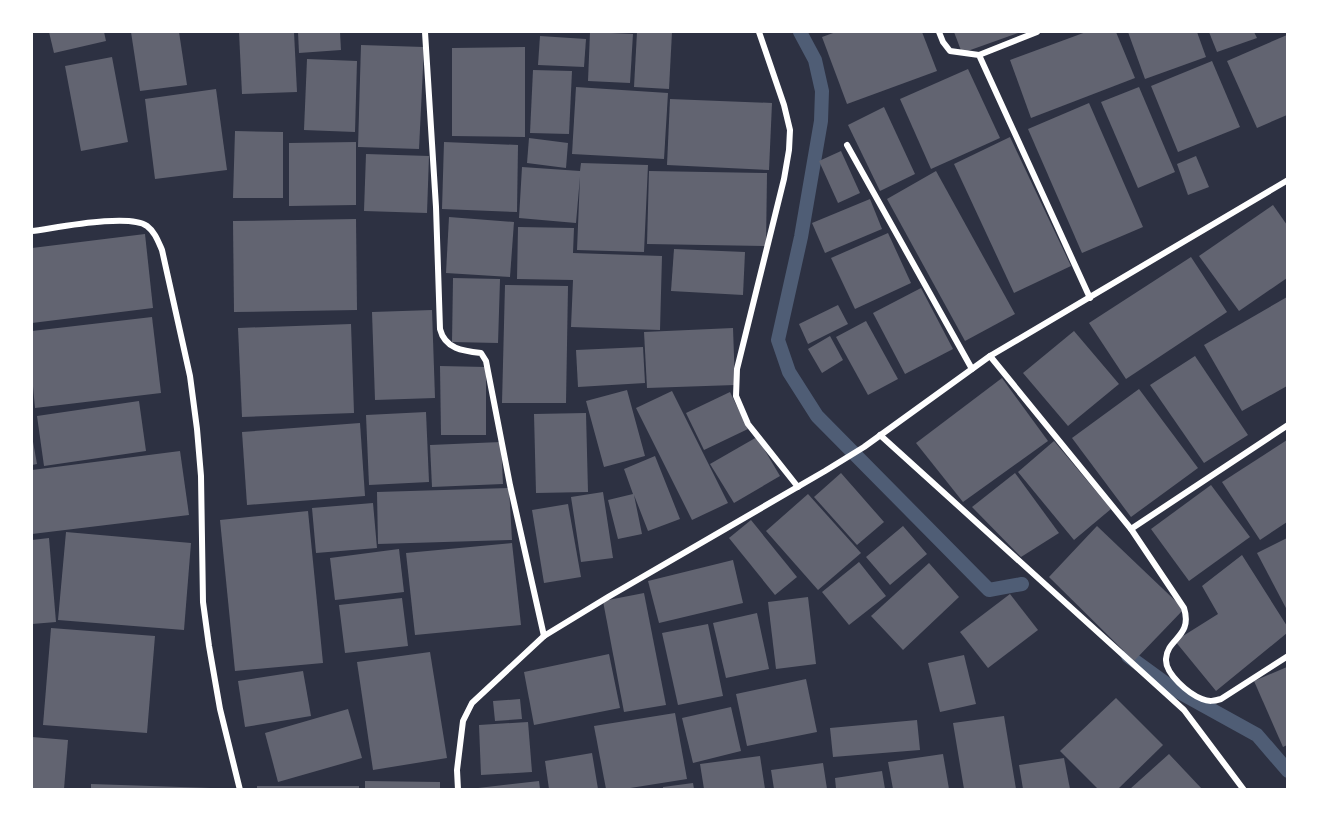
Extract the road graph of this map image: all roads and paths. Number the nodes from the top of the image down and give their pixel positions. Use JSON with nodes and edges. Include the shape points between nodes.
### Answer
{"nodes":[{"id":1,"x":425,"y":32,"type":"edge"},
{"id":2,"x":759,"y":32,"type":"edge"},
{"id":3,"x":939,"y":32,"type":"edge"},
{"id":4,"x":1037,"y":32,"type":"edge"},
{"id":5,"x":979,"y":55,"type":"junction"},
{"id":6,"x":846,"y":145,"type":"dead end"},
{"id":7,"x":1287,"y":180,"type":"edge"},
{"id":8,"x":32,"y":231,"type":"edge"},
{"id":9,"x":1090,"y":298,"type":"junction"},
{"id":10,"x":990,"y":356,"type":"junction"},
{"id":11,"x":972,"y":369,"type":"junction"},
{"id":12,"x":1287,"y":426,"type":"edge"},
{"id":13,"x":880,"y":435,"type":"junction"},
{"id":14,"x":798,"y":487,"type":"junction"},
{"id":15,"x":1131,"y":529,"type":"junction"},
{"id":16,"x":544,"y":636,"type":"junction"},
{"id":17,"x":1287,"y":656,"type":"edge"},
{"id":18,"x":240,"y":789,"type":"edge"},
{"id":19,"x":458,"y":789,"type":"edge"},
{"id":20,"x":1244,"y":789,"type":"edge"}],
"edges":[{"from":1,"to":16,"type":"street","via":[[441,335],[449,345],[482,354],[486,361]]},
{"from":2,"to":14,"type":"street","via":[[784,105],[790,130],[789,150],[737,369],[736,396],[748,424]]},
{"from":3,"to":5,"type":"street","via":[[951,51]]},
{"from":4,"to":5,"type":"street"},
{"from":5,"to":9,"type":"street"},
{"from":6,"to":11,"type":"street"},
{"from":7,"to":9,"type":"street"},
{"from":8,"to":18,"type":"street","via":[[132,221],[146,225],[162,250],[190,376],[197,429],[203,602],[209,646]]},
{"from":9,"to":10,"type":"street"},
{"from":10,"to":11,"type":"street"},
{"from":10,"to":15,"type":"street"},
{"from":11,"to":13,"type":"street"},
{"from":12,"to":15,"type":"street"},
{"from":13,"to":14,"type":"street"},
{"from":13,"to":20,"type":"street","via":[[1184,710]]},
{"from":14,"to":16,"type":"street"},
{"from":15,"to":17,"type":"street","via":[[1188,616],[1187,625],[1166,654],[1171,676],[1197,697],[1213,701]]},
{"from":16,"to":19,"type":"street","via":[[472,703],[462,729]]}]}
